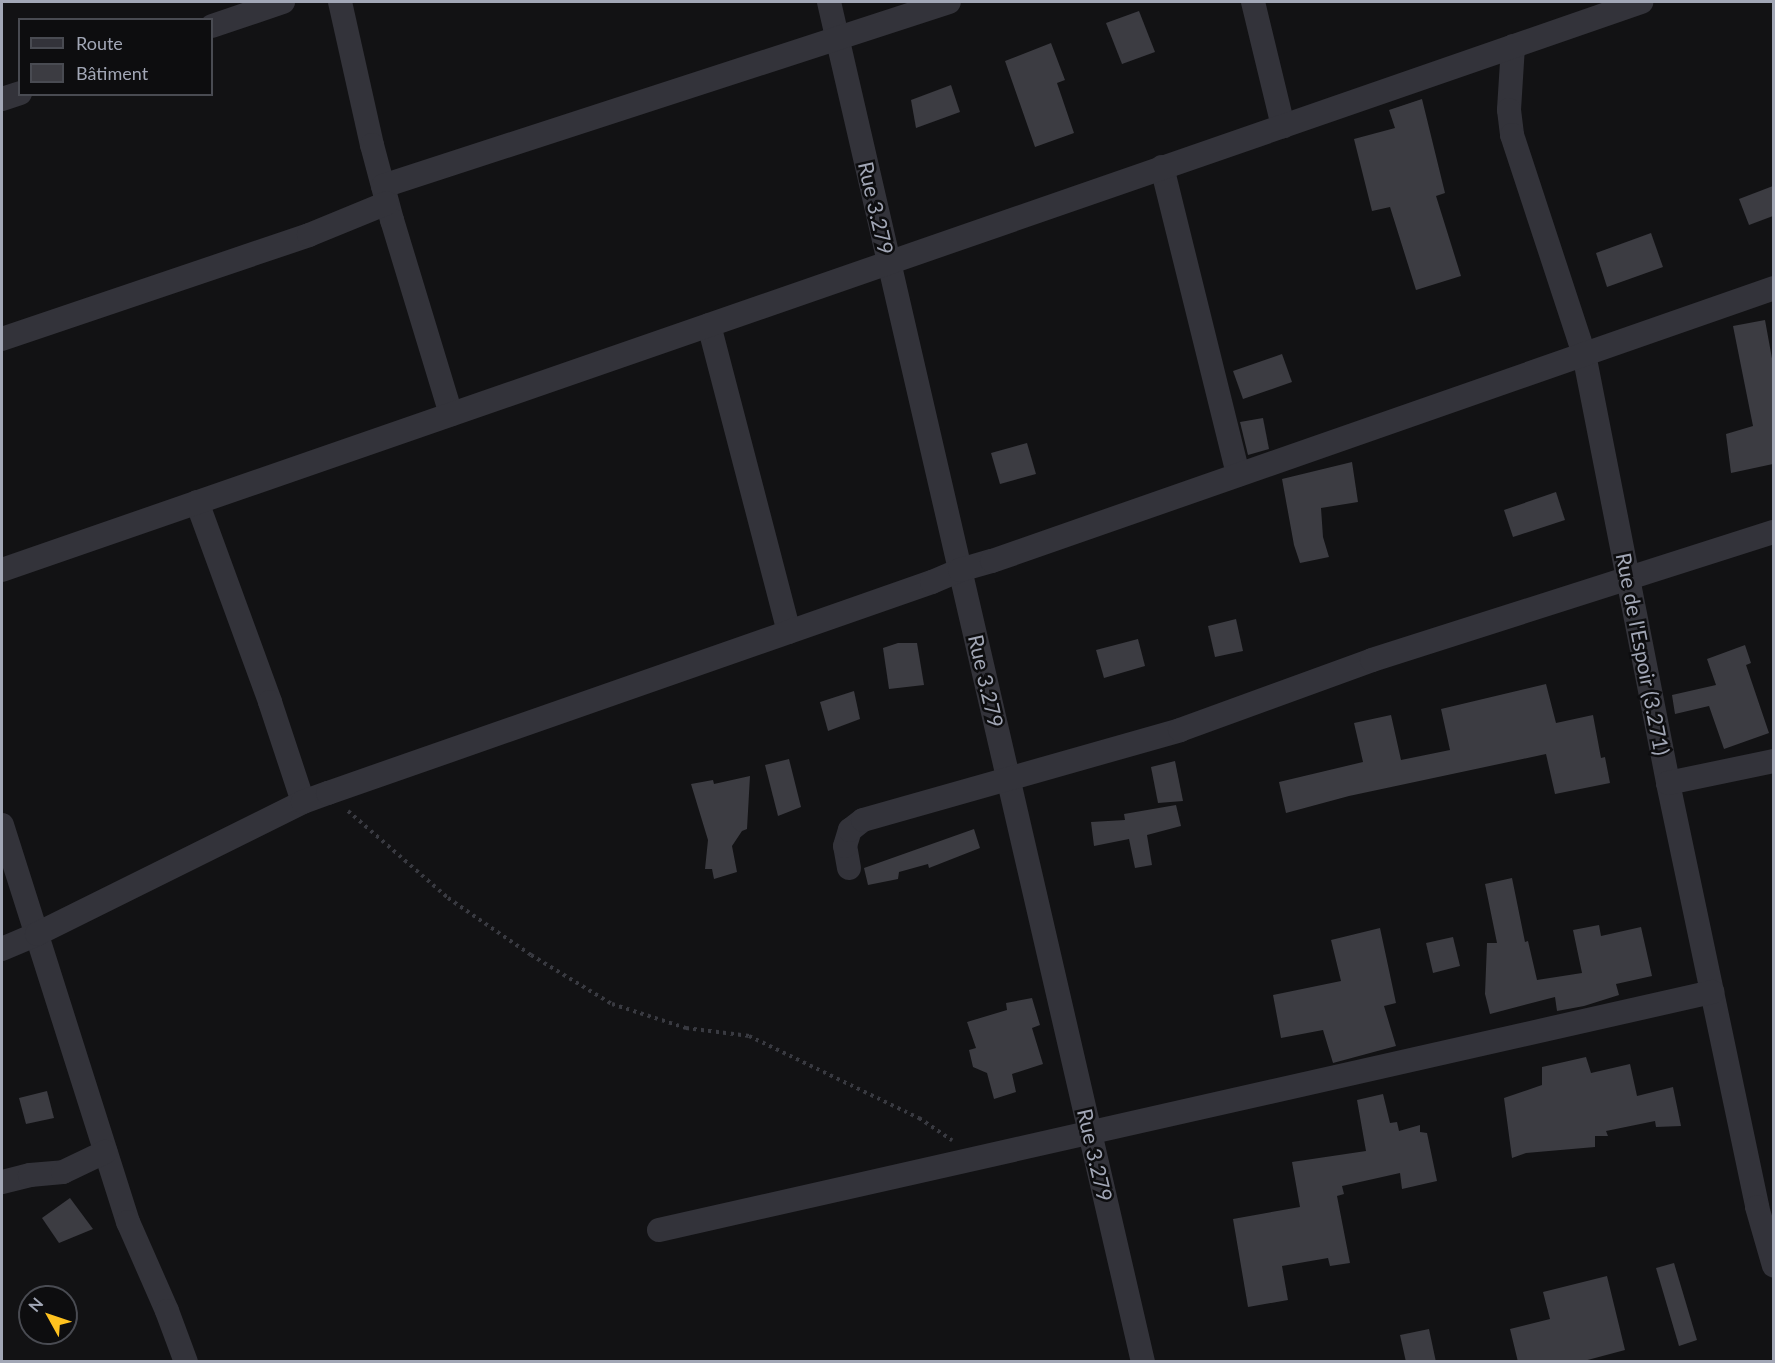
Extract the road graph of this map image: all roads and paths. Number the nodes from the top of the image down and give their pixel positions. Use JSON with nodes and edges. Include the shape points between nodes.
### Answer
{"nodes":[{"id":1,"x":283,"y":2,"type":"edge"},
{"id":2,"x":340,"y":2,"type":"edge"},
{"id":3,"x":829,"y":2,"type":"edge"},
{"id":4,"x":949,"y":2,"type":"edge"},
{"id":5,"x":1254,"y":2,"type":"edge"},
{"id":6,"x":1641,"y":2,"type":"edge"},
{"id":7,"x":213,"y":26,"type":"edge"},
{"id":8,"x":837,"y":37,"type":"junction"},
{"id":9,"x":1513,"y":46,"type":"junction"},
{"id":10,"x":18,"y":94,"type":"edge"},
{"id":11,"x":2,"y":99,"type":"edge"},
{"id":12,"x":1283,"y":126,"type":"junction"},
{"id":13,"x":1162,"y":168,"type":"junction"},
{"id":14,"x":385,"y":194,"type":"junction"},
{"id":15,"x":889,"y":261,"type":"junction"},
{"id":16,"x":1773,"y":288,"type":"edge"},
{"id":17,"x":709,"y":325,"type":"junction"},
{"id":18,"x":2,"y":339,"type":"edge"},
{"id":19,"x":1584,"y":354,"type":"junction"},
{"id":20,"x":451,"y":414,"type":"junction"},
{"id":21,"x":1238,"y":475,"type":"junction"},
{"id":22,"x":197,"y":502,"type":"junction"},
{"id":23,"x":1773,"y":532,"type":"edge"},
{"id":24,"x":2,"y":570,"type":"edge"},
{"id":25,"x":960,"y":570,"type":"junction"},
{"id":26,"x":1628,"y":580,"type":"junction"},
{"id":27,"x":789,"y":632,"type":"junction"},
{"id":28,"x":1773,"y":761,"type":"edge"},
{"id":29,"x":1008,"y":780,"type":"junction"},
{"id":30,"x":1668,"y":783,"type":"junction"},
{"id":31,"x":327,"y":793,"type":"junction"},
{"id":32,"x":303,"y":802,"type":"junction"},
{"id":33,"x":2,"y":825,"type":"edge"},
{"id":34,"x":849,"y":868,"type":"dead end"},
{"id":35,"x":37,"y":934,"type":"junction"},
{"id":36,"x":2,"y":949,"type":"edge"},
{"id":37,"x":1712,"y":992,"type":"junction"},
{"id":38,"x":1090,"y":1133,"type":"junction"},
{"id":39,"x":105,"y":1152,"type":"junction"},
{"id":40,"x":976,"y":1159,"type":"junction"},
{"id":41,"x":2,"y":1182,"type":"edge"},
{"id":42,"x":659,"y":1230,"type":"dead end"},
{"id":43,"x":1773,"y":1266,"type":"edge"},
{"id":44,"x":186,"y":1362,"type":"edge"},
{"id":45,"x":1143,"y":1362,"type":"edge"}],
"edges":[{"from":1,"to":7,"type":"street"},
{"from":2,"to":14,"type":"street"},
{"from":3,"to":8,"type":"street","name":"Rue 3.279"},
{"from":4,"to":8,"type":"street"},
{"from":5,"to":12,"type":"street"},
{"from":6,"to":9,"type":"street"},
{"from":8,"to":14,"type":"street"},
{"from":8,"to":15,"type":"street","name":"Rue 3.279"},
{"from":9,"to":12,"type":"street"},
{"from":9,"to":19,"type":"street","name":"Rue de l'Espoir (3.271)","via":[[1509,111],[1512,135]]},
{"from":10,"to":11,"type":"street"},
{"from":12,"to":13,"type":"street"},
{"from":13,"to":15,"type":"street"},
{"from":13,"to":21,"type":"street"},
{"from":14,"to":18,"type":"street","via":[[309,235]]},
{"from":14,"to":20,"type":"street"},
{"from":15,"to":17,"type":"street"},
{"from":15,"to":25,"type":"street","name":"Rue 3.279"},
{"from":16,"to":19,"type":"street"},
{"from":17,"to":20,"type":"street"},
{"from":17,"to":27,"type":"street"},
{"from":19,"to":21,"type":"street"},
{"from":19,"to":26,"type":"street","name":"Rue de l'Espoir (3.271)"},
{"from":20,"to":22,"type":"street"},
{"from":21,"to":25,"type":"street"},
{"from":22,"to":24,"type":"street"},
{"from":22,"to":32,"type":"street"},
{"from":23,"to":26,"type":"street"},
{"from":25,"to":27,"type":"street"},
{"from":25,"to":29,"type":"street","name":"Rue 3.279"},
{"from":26,"to":29,"type":"street","via":[[1339,671],[1308,686],[1180,730]]},
{"from":26,"to":30,"type":"street","name":"Rue de l'Espoir (3.271)"},
{"from":27,"to":31,"type":"street"},
{"from":28,"to":30,"type":"street"},
{"from":29,"to":34,"type":"street","via":[[863,820],[850,830],[845,846]]},
{"from":29,"to":38,"type":"street","name":"Rue 3.279"},
{"from":30,"to":37,"type":"street","name":"Rue de l'Espoir (3.271)"},
{"from":31,"to":32,"type":"street"},
{"from":31,"to":40,"type":"path","via":[[448,898],[612,1004],[686,1028],[749,1036],[919,1118]]},
{"from":32,"to":35,"type":"street"},
{"from":33,"to":35,"type":"street"},
{"from":35,"to":36,"type":"street"},
{"from":35,"to":39,"type":"street"},
{"from":37,"to":38,"type":"street"},
{"from":37,"to":43,"type":"street","name":"Rue de l'Espoir (3.271)"},
{"from":38,"to":40,"type":"street"},
{"from":38,"to":45,"type":"street","name":"Rue 3.279"},
{"from":39,"to":41,"type":"street","via":[[63,1172]]},
{"from":39,"to":44,"type":"street","via":[[128,1221]]},
{"from":40,"to":42,"type":"street"}]}
